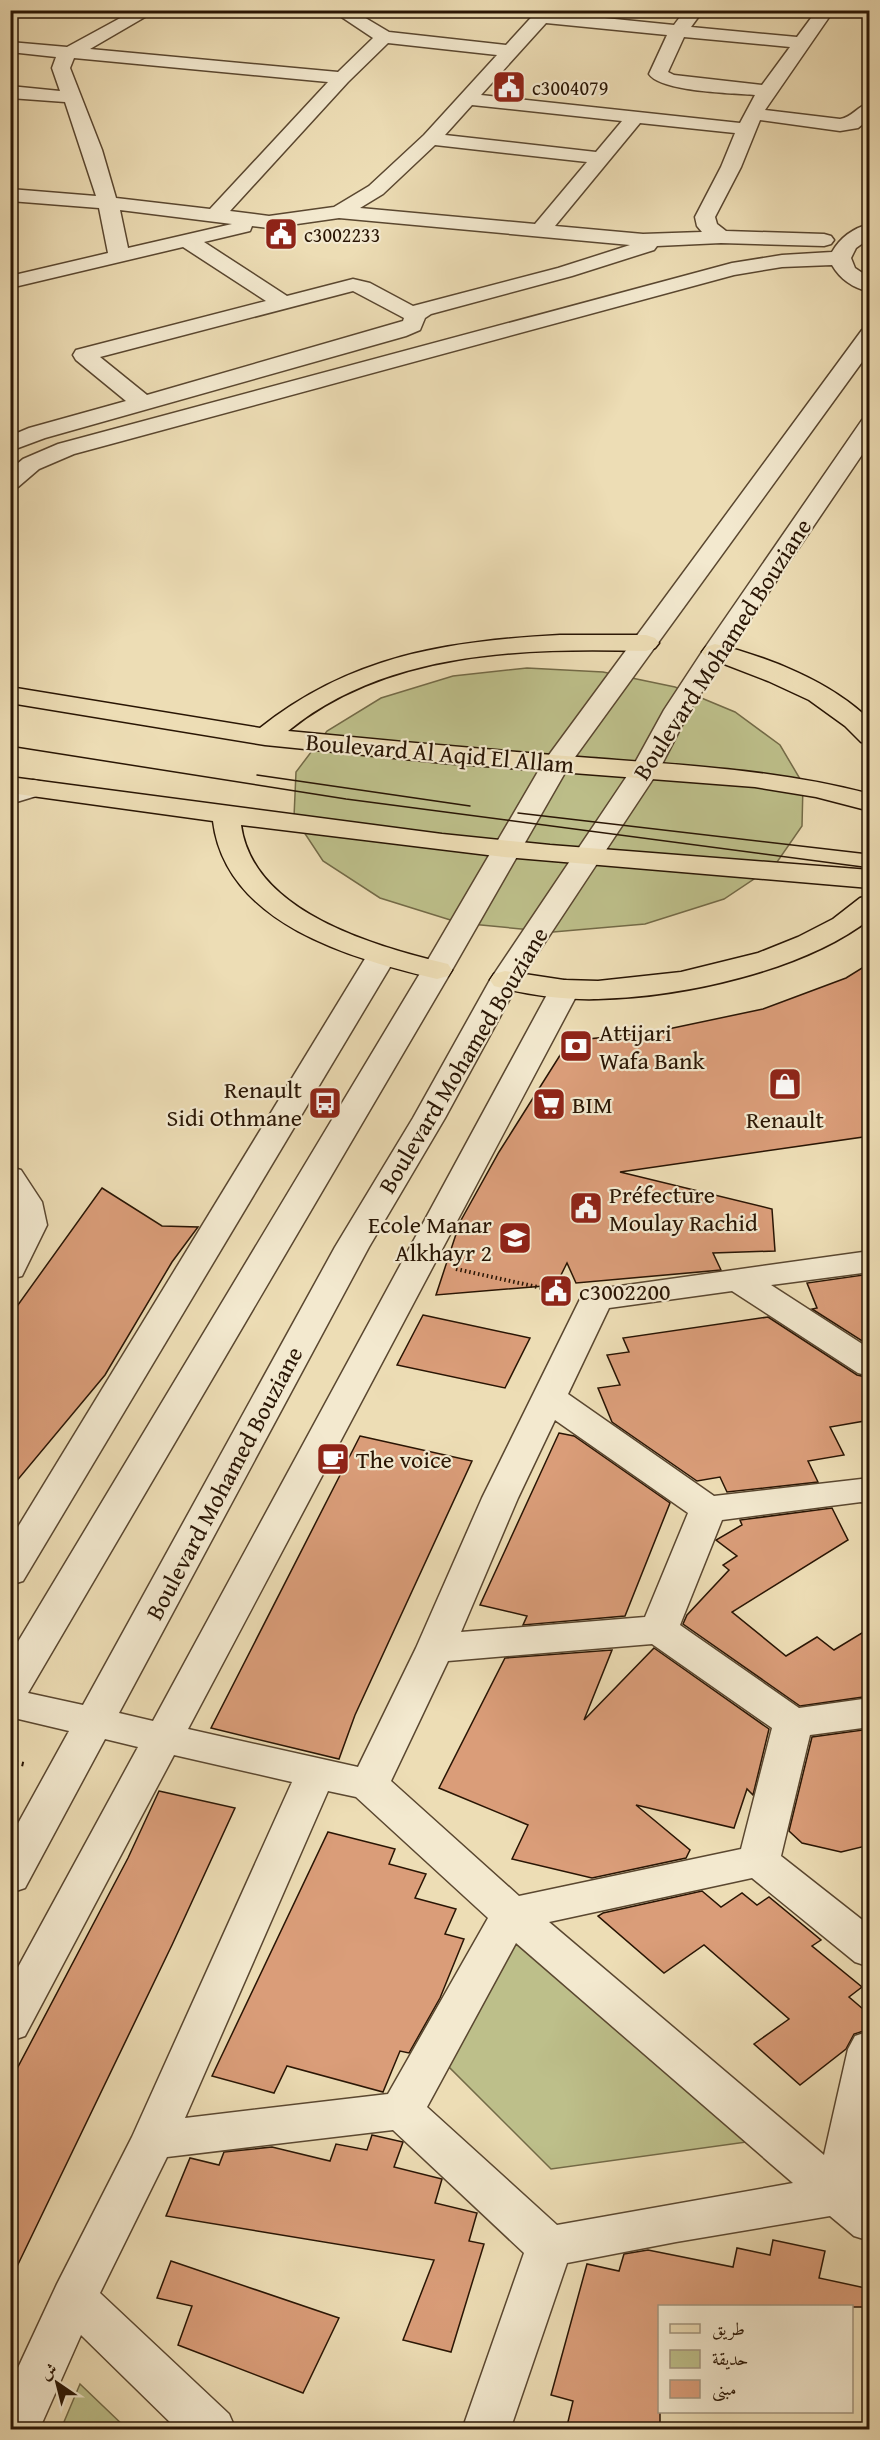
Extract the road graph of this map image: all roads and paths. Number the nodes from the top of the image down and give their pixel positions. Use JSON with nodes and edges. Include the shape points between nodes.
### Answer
{"nodes":[{"id":1,"x":149,"y":10,"type":"edge"},
{"id":2,"x":339,"y":10,"type":"edge"},
{"id":3,"x":695,"y":10,"type":"edge"},
{"id":4,"x":826,"y":10,"type":"edge"},
{"id":5,"x":545,"y":14,"type":"edge"},
{"id":6,"x":678,"y":31,"type":"junction"},
{"id":7,"x":384,"y":38,"type":"junction"},
{"id":8,"x":801,"y":43,"type":"junction"},
{"id":9,"x":10,"y":47,"type":"edge"},
{"id":10,"x":509,"y":51,"type":"junction"},
{"id":11,"x":69,"y":53,"type":"junction"},
{"id":12,"x":342,"y":78,"type":"junction"},
{"id":13,"x":767,"y":91,"type":"junction"},
{"id":14,"x":10,"y":92,"type":"edge"},
{"id":15,"x":71,"y":97,"type":"junction"},
{"id":16,"x":468,"y":99,"type":"junction"},
{"id":17,"x":870,"y":108,"type":"edge"},
{"id":18,"x":635,"y":117,"type":"junction"},
{"id":19,"x":750,"y":122,"type":"junction"},
{"id":20,"x":431,"y":140,"type":"junction"},
{"id":21,"x":601,"y":158,"type":"junction"},
{"id":22,"x":10,"y":195,"type":"edge"},
{"id":23,"x":108,"y":203,"type":"junction"},
{"id":24,"x":339,"y":212,"type":"junction"},
{"id":25,"x":216,"y":215,"type":"junction"},
{"id":26,"x":268,"y":222,"type":"junction"},
{"id":27,"x":542,"y":230,"type":"junction"},
{"id":28,"x":870,"y":230,"type":"edge"},
{"id":29,"x":721,"y":237,"type":"junction"},
{"id":30,"x":186,"y":240,"type":"junction"},
{"id":31,"x":663,"y":241,"type":"junction"},
{"id":32,"x":845,"y":249,"type":"junction"},
{"id":33,"x":119,"y":256,"type":"junction"},
{"id":34,"x":10,"y":282,"type":"edge"},
{"id":35,"x":870,"y":286,"type":"edge"},
{"id":36,"x":258,"y":287,"type":"junction"},
{"id":37,"x":236,"y":293,"type":"dead end"},
{"id":38,"x":282,"y":302,"type":"junction"},
{"id":39,"x":415,"y":316,"type":"junction"},
{"id":40,"x":870,"y":335,"type":"edge"},
{"id":41,"x":143,"y":403,"type":"junction"},
{"id":42,"x":870,"y":425,"type":"edge"},
{"id":43,"x":11,"y":443,"type":"edge"},
{"id":44,"x":43,"y":458,"type":"junction"},
{"id":45,"x":10,"y":482,"type":"edge"},
{"id":46,"x":646,"y":643,"type":"junction"},
{"id":47,"x":715,"y":652,"type":"junction"},
{"id":48,"x":10,"y":695,"type":"edge"},
{"id":49,"x":870,"y":736,"type":"edge"},
{"id":50,"x":265,"y":737,"type":"junction"},
{"id":51,"x":557,"y":763,"type":"junction"},
{"id":52,"x":645,"y":770,"type":"junction"},
{"id":53,"x":18,"y":789,"type":"edge"},
{"id":54,"x":870,"y":802,"type":"edge"},
{"id":55,"x":226,"y":814,"type":"junction"},
{"id":56,"x":508,"y":849,"type":"junction"},
{"id":57,"x":588,"y":855,"type":"junction"},
{"id":58,"x":870,"y":879,"type":"edge"},
{"id":59,"x":870,"y":904,"type":"edge"},
{"id":60,"x":381,"y":957,"type":"junction"},
{"id":61,"x":437,"y":970,"type":"junction"},
{"id":62,"x":505,"y":980,"type":"junction"},
{"id":63,"x":565,"y":989,"type":"junction"},
{"id":64,"x":10,"y":1177,"type":"edge"},
{"id":65,"x":870,"y":1261,"type":"edge"},
{"id":66,"x":10,"y":1269,"type":"edge"},
{"id":67,"x":474,"y":1273,"type":"dead end"},
{"id":68,"x":738,"y":1279,"type":"junction"},
{"id":69,"x":596,"y":1299,"type":"junction"},
{"id":70,"x":870,"y":1365,"type":"edge"},
{"id":71,"x":549,"y":1399,"type":"junction"},
{"id":72,"x":868,"y":1484,"type":"edge"},
{"id":73,"x":708,"y":1509,"type":"junction"},
{"id":74,"x":10,"y":1572,"type":"edge"},
{"id":75,"x":659,"y":1630,"type":"junction"},
{"id":76,"x":435,"y":1648,"type":"junction"},
{"id":77,"x":10,"y":1689,"type":"edge"},
{"id":78,"x":10,"y":1702,"type":"edge"},
{"id":79,"x":870,"y":1712,"type":"edge"},
{"id":80,"x":94,"y":1722,"type":"junction"},
{"id":81,"x":793,"y":1723,"type":"junction"},
{"id":82,"x":163,"y":1738,"type":"junction"},
{"id":83,"x":316,"y":1773,"type":"junction"},
{"id":84,"x":369,"y":1785,"type":"junction"},
{"id":85,"x":759,"y":1861,"type":"junction"},
{"id":86,"x":10,"y":1877,"type":"edge"},
{"id":87,"x":511,"y":1914,"type":"junction"},
{"id":88,"x":870,"y":1950,"type":"edge"},
{"id":89,"x":10,"y":2024,"type":"edge"},
{"id":90,"x":870,"y":2049,"type":"edge"},
{"id":91,"x":402,"y":2111,"type":"junction"},
{"id":92,"x":153,"y":2140,"type":"junction"},
{"id":93,"x":854,"y":2209,"type":"edge"},
{"id":94,"x":549,"y":2247,"type":"junction"},
{"id":95,"x":74,"y":2298,"type":"junction"},
{"id":96,"x":14,"y":2430,"type":"edge"},
{"id":97,"x":212,"y":2430,"type":"edge"},
{"id":98,"x":486,"y":2430,"type":"edge"}],
"edges":[{"from":1,"to":11,"type":"street"},
{"from":2,"to":7,"type":"street"},
{"from":3,"to":6,"type":"street"},
{"from":4,"to":8,"type":"street"},
{"from":5,"to":6,"type":"street"},
{"from":5,"to":10,"type":"street"},
{"from":6,"to":8,"type":"street"},
{"from":6,"to":13,"type":"street","via":[[658,74],[662,77]]},
{"from":7,"to":10,"type":"street"},
{"from":7,"to":12,"type":"street"},
{"from":8,"to":13,"type":"street"},
{"from":9,"to":11,"type":"street"},
{"from":10,"to":16,"type":"street"},
{"from":11,"to":12,"type":"street"},
{"from":11,"to":15,"type":"street","via":[[61,68]]},
{"from":12,"to":25,"type":"street"},
{"from":13,"to":19,"type":"street"},
{"from":14,"to":15,"type":"street"},
{"from":15,"to":23,"type":"street"},
{"from":16,"to":18,"type":"street"},
{"from":16,"to":20,"type":"street"},
{"from":17,"to":19,"type":"street","via":[[851,124]]},
{"from":18,"to":19,"type":"street"},
{"from":18,"to":21,"type":"street"},
{"from":19,"to":29,"type":"street","via":[[705,218],[707,226]]},
{"from":20,"to":21,"type":"street"},
{"from":20,"to":24,"type":"street","via":[[376,190]]},
{"from":21,"to":27,"type":"street"},
{"from":22,"to":23,"type":"street"},
{"from":23,"to":25,"type":"street"},
{"from":23,"to":33,"type":"street"},
{"from":24,"to":26,"type":"street"},
{"from":24,"to":27,"type":"street"},
{"from":25,"to":26,"type":"street"},
{"from":26,"to":30,"type":"street"},
{"from":27,"to":31,"type":"street"},
{"from":28,"to":32,"type":"street"},
{"from":29,"to":31,"type":"street"},
{"from":29,"to":32,"type":"street"},
{"from":30,"to":33,"type":"street"},
{"from":30,"to":36,"type":"street"},
{"from":31,"to":39,"type":"street","via":[[565,272],[423,309]]},
{"from":32,"to":35,"type":"street","via":[[846,271]]},
{"from":32,"to":44,"type":"street","via":[[732,269]]},
{"from":33,"to":34,"type":"street"},
{"from":36,"to":37,"type":"street"},
{"from":36,"to":38,"type":"street"},
{"from":38,"to":39,"type":"street","via":[[358,285]]},
{"from":38,"to":41,"type":"street","via":[[80,346]]},
{"from":39,"to":41,"type":"street","via":[[412,325],[398,331]]},
{"from":40,"to":46,"type":"street"},
{"from":41,"to":43,"type":"street"},
{"from":42,"to":47,"type":"street","name":"Boulevard Mohamed Bouziane"},
{"from":43,"to":44,"type":"street"},
{"from":44,"to":45,"type":"street"},
{"from":46,"to":50,"type":"main road","via":[[525,643],[425,659],[340,687],[304,707]]},
{"from":46,"to":51,"type":"street"},
{"from":47,"to":49,"type":"main road","via":[[763,668],[802,687],[837,708]]},
{"from":47,"to":52,"type":"street","name":"Boulevard Mohamed Bouziane","via":[[677,710]]},
{"from":48,"to":50,"type":"main road","name":"Boulevard Al Aqid El Allam"},
{"from":50,"to":51,"type":"main road","name":"Boulevard Al Aqid El Allam"},
{"from":51,"to":52,"type":"main road","name":"Boulevard Al Aqid El Allam"},
{"from":51,"to":56,"type":"street"},
{"from":52,"to":54,"type":"main road","name":"Boulevard Al Aqid El Allam","via":[[787,783]]},
{"from":52,"to":57,"type":"street","name":"Boulevard Mohamed Bouziane"},
{"from":53,"to":55,"type":"main road"},
{"from":55,"to":56,"type":"main road"},
{"from":55,"to":60,"type":"main road","via":[[239,861],[278,905],[307,925]]},
{"from":56,"to":57,"type":"main road"},
{"from":56,"to":61,"type":"street"},
{"from":57,"to":58,"type":"main road"},
{"from":57,"to":62,"type":"street","name":"Boulevard Mohamed Bouziane"},
{"from":59,"to":63,"type":"main road","via":[[831,932],[789,952],[739,968],[626,987]]},
{"from":60,"to":61,"type":"main road"},
{"from":60,"to":74,"type":"street"},
{"from":61,"to":77,"type":"street"},
{"from":62,"to":63,"type":"main road"},
{"from":62,"to":80,"type":"street","name":"Boulevard Mohamed Bouziane","via":[[352,1247]]},
{"from":63,"to":82,"type":"street"},
{"from":64,"to":66,"type":"street","via":[[26,1202],[30,1225]]},
{"from":65,"to":68,"type":"street"},
{"from":67,"to":69,"type":"path"},
{"from":68,"to":69,"type":"street"},
{"from":68,"to":70,"type":"street"},
{"from":69,"to":71,"type":"street"},
{"from":71,"to":73,"type":"street"},
{"from":71,"to":76,"type":"street","via":[[500,1498]]},
{"from":72,"to":73,"type":"street"},
{"from":73,"to":75,"type":"street"},
{"from":75,"to":76,"type":"street"},
{"from":75,"to":81,"type":"street"},
{"from":76,"to":84,"type":"street"},
{"from":78,"to":80,"type":"street"},
{"from":79,"to":81,"type":"street"},
{"from":80,"to":82,"type":"street"},
{"from":80,"to":86,"type":"street","name":"Boulevard Mohamed Bouziane"},
{"from":81,"to":85,"type":"street"},
{"from":82,"to":83,"type":"street"},
{"from":82,"to":89,"type":"street"},
{"from":83,"to":84,"type":"street"},
{"from":83,"to":92,"type":"street"},
{"from":84,"to":87,"type":"street"},
{"from":85,"to":87,"type":"street"},
{"from":85,"to":88,"type":"street"},
{"from":87,"to":91,"type":"street"},
{"from":87,"to":93,"type":"street"},
{"from":90,"to":93,"type":"street"},
{"from":91,"to":92,"type":"street"},
{"from":91,"to":94,"type":"street"},
{"from":92,"to":95,"type":"street"},
{"from":93,"to":94,"type":"street","via":[[676,2222]]},
{"from":94,"to":98,"type":"street"},
{"from":95,"to":96,"type":"street"},
{"from":95,"to":97,"type":"street"}]}
